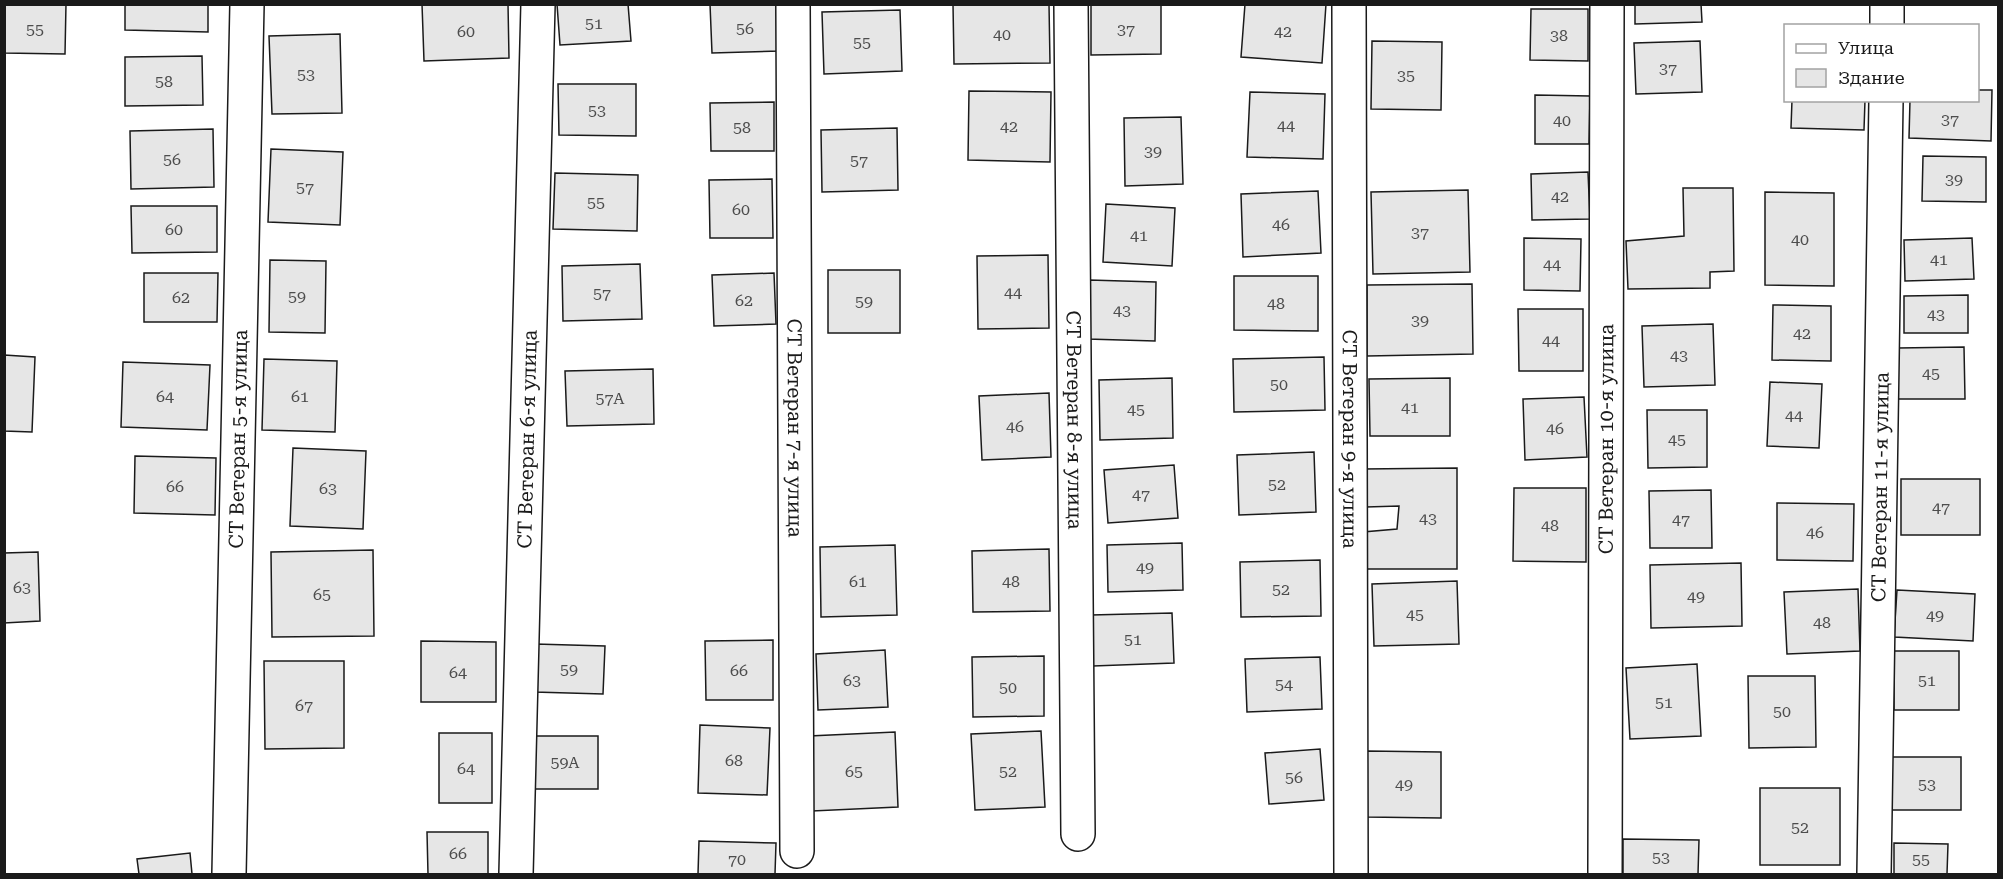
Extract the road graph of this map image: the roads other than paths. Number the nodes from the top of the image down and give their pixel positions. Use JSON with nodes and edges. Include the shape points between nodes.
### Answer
{"nodes":[{"id":1,"x":247,"y":4,"type":"edge"},
{"id":2,"x":538,"y":4,"type":"edge"},
{"id":3,"x":793,"y":4,"type":"edge"},
{"id":4,"x":1071,"y":4,"type":"edge"},
{"id":5,"x":1349,"y":4,"type":"edge"},
{"id":6,"x":1607,"y":4,"type":"edge"},
{"id":7,"x":1887,"y":4,"type":"edge"},
{"id":8,"x":1887,"y":24,"type":"edge"},
{"id":9,"x":1886,"y":102,"type":"edge"},
{"id":10,"x":1078,"y":834,"type":"dead end"},
{"id":11,"x":797,"y":851,"type":"dead end"},
{"id":12,"x":230,"y":874,"type":"edge"},
{"id":13,"x":516,"y":874,"type":"edge"},
{"id":14,"x":1351,"y":874,"type":"edge"},
{"id":15,"x":1605,"y":874,"type":"edge"},
{"id":16,"x":1874,"y":874,"type":"edge"}],
"edges":[{"from":1,"to":12,"type":"street","name":"СТ Ветеран 5-я улица"},
{"from":2,"to":13,"type":"street","name":"СТ Ветеран 6-я улица"},
{"from":3,"to":11,"type":"street","name":"СТ Ветеран 7-я улица"},
{"from":4,"to":10,"type":"street","name":"СТ Ветеран 8-я улица"},
{"from":5,"to":14,"type":"street","name":"СТ Ветеран 9-я улица"},
{"from":6,"to":15,"type":"street","name":"СТ Ветеран 10-я улица"},
{"from":7,"to":8,"type":"street"},
{"from":9,"to":16,"type":"street","name":"СТ Ветеран 11-я улица"}]}
